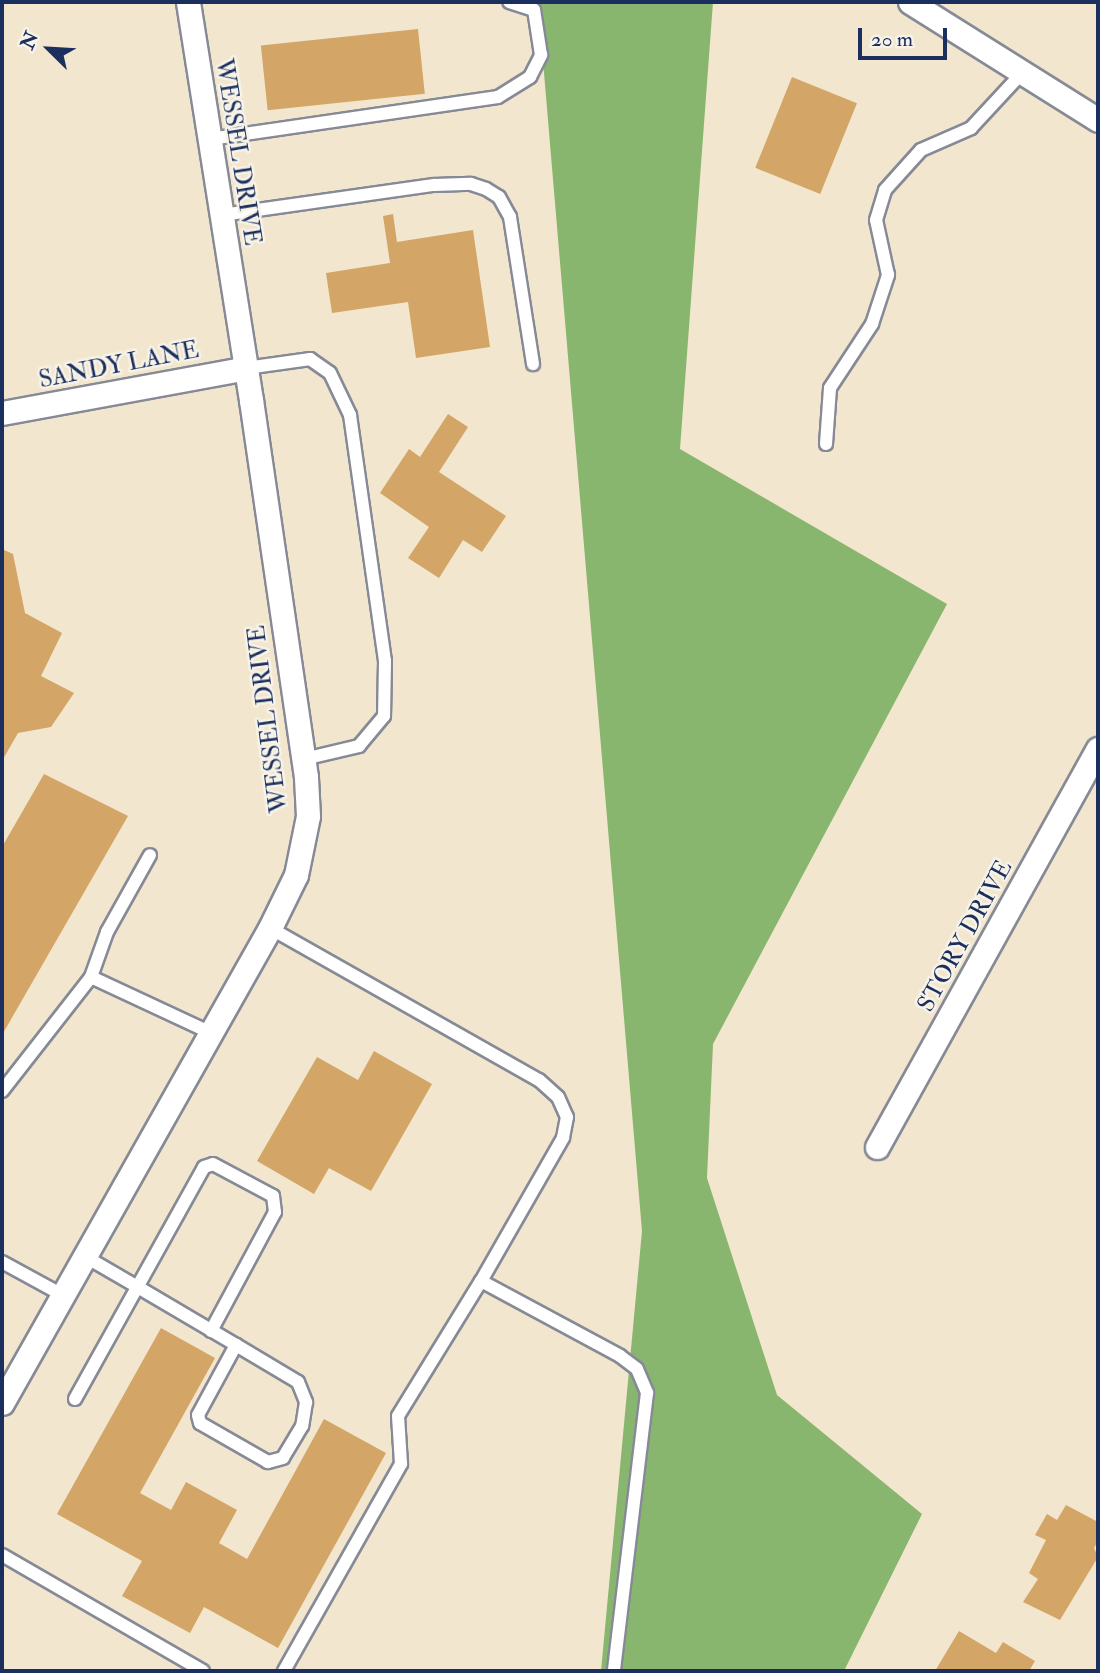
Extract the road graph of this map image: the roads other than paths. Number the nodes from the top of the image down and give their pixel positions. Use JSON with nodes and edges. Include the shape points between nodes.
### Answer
{"nodes":[{"id":1,"x":188,"y":2,"type":"edge"},
{"id":2,"x":509,"y":2,"type":"edge"},
{"id":3,"x":909,"y":2,"type":"edge"},
{"id":4,"x":1022,"y":73,"type":"junction"},
{"id":5,"x":1098,"y":120,"type":"edge"},
{"id":6,"x":210,"y":139,"type":"junction"},
{"id":7,"x":222,"y":215,"type":"junction"},
{"id":8,"x":533,"y":364,"type":"dead end"},
{"id":9,"x":246,"y":368,"type":"junction"},
{"id":10,"x":2,"y":412,"type":"edge"},
{"id":11,"x":826,"y":444,"type":"dead end"},
{"id":12,"x":1098,"y":750,"type":"edge"},
{"id":13,"x":304,"y":759,"type":"junction"},
{"id":14,"x":150,"y":855,"type":"dead end"},
{"id":15,"x":270,"y":928,"type":"junction"},
{"id":16,"x":91,"y":977,"type":"junction"},
{"id":17,"x":211,"y":1033,"type":"junction"},
{"id":18,"x":2,"y":1091,"type":"edge"},
{"id":19,"x":877,"y":1147,"type":"dead end"},
{"id":20,"x":86,"y":1257,"type":"junction"},
{"id":21,"x":2,"y":1262,"type":"edge"},
{"id":22,"x":481,"y":1281,"type":"junction"},
{"id":23,"x":136,"y":1286,"type":"junction"},
{"id":24,"x":64,"y":1296,"type":"junction"},
{"id":25,"x":211,"y":1331,"type":"junction"},
{"id":26,"x":236,"y":1345,"type":"junction"},
{"id":27,"x":75,"y":1399,"type":"dead end"},
{"id":28,"x":2,"y":1403,"type":"edge"},
{"id":29,"x":2,"y":1555,"type":"edge"},
{"id":30,"x":203,"y":1671,"type":"edge"},
{"id":31,"x":284,"y":1671,"type":"edge"},
{"id":32,"x":614,"y":1671,"type":"edge"}],
"edges":[{"from":1,"to":6,"type":"street","name":"WESSEL DRIVE"},
{"from":2,"to":6,"type":"lane","via":[[534,10],[541,55],[530,77],[498,97]]},
{"from":3,"to":4,"type":"street"},
{"from":4,"to":5,"type":"street"},
{"from":4,"to":11,"type":"lane","via":[[971,128],[920,150],[885,190],[876,220],[888,275],[872,324],[830,388]]},
{"from":6,"to":7,"type":"street","name":"WESSEL DRIVE"},
{"from":7,"to":8,"type":"lane","via":[[434,185],[471,184],[486,189],[499,197],[510,217]]},
{"from":7,"to":9,"type":"street","name":"WESSEL DRIVE"},
{"from":9,"to":10,"type":"street","name":"SANDY LANE"},
{"from":9,"to":13,"type":"street","name":"WESSEL DRIVE"},
{"from":9,"to":13,"type":"lane","via":[[310,359],[330,373],[350,415],[385,661],[384,716],[359,746]]},
{"from":12,"to":19,"type":"street","name":"STORY DRIVE"},
{"from":13,"to":15,"type":"street","name":"WESSEL DRIVE","via":[[308,816],[303,842],[296,875]]},
{"from":14,"to":16,"type":"lane","via":[[107,932]]},
{"from":15,"to":17,"type":"street","name":"WESSEL DRIVE"},
{"from":15,"to":22,"type":"lane","via":[[539,1080],[558,1097],[567,1117],[563,1138]]},
{"from":16,"to":17,"type":"lane"},
{"from":16,"to":18,"type":"lane"},
{"from":17,"to":20,"type":"street","name":"WESSEL DRIVE"},
{"from":20,"to":23,"type":"lane"},
{"from":20,"to":24,"type":"street","name":"WESSEL DRIVE"},
{"from":21,"to":24,"type":"lane"},
{"from":22,"to":31,"type":"lane","via":[[398,1416],[401,1464]]},
{"from":22,"to":32,"type":"lane","via":[[620,1356],[637,1369],[646,1393]]},
{"from":23,"to":25,"type":"lane"},
{"from":23,"to":25,"type":"lane","via":[[204,1167],[213,1164],[273,1196],[275,1212]]},
{"from":23,"to":27,"type":"lane"},
{"from":24,"to":28,"type":"street","name":"WESSEL DRIVE"},
{"from":25,"to":26,"type":"lane"},
{"from":26,"to":26,"type":"lane","via":[[298,1382],[306,1402],[302,1426],[283,1458],[268,1462],[200,1423],[198,1415]]},
{"from":29,"to":30,"type":"lane"}]}
